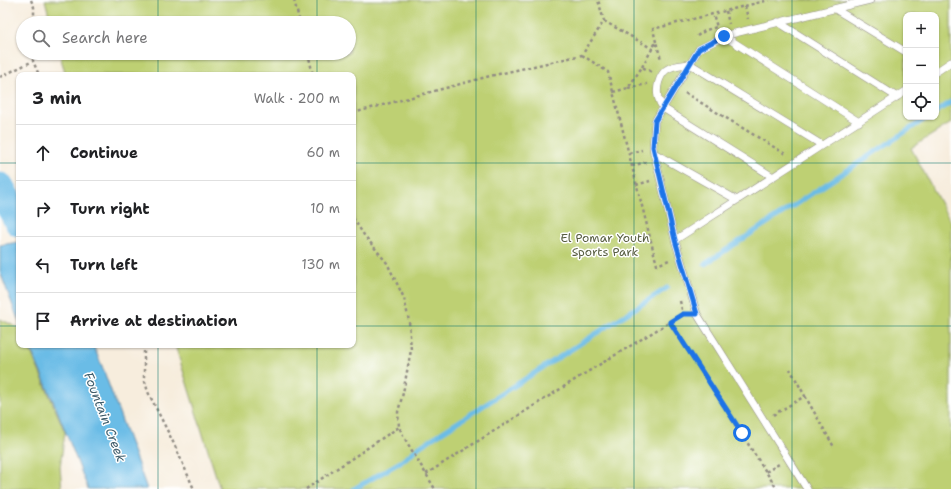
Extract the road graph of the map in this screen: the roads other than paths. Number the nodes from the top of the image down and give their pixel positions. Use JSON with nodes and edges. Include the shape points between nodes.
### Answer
{"nodes":[{"id":1,"x":870,"y":0,"type":"edge"},
{"id":2,"x":835,"y":8,"type":"junction"},
{"id":3,"x":778,"y":22,"type":"junction"},
{"id":4,"x":724,"y":36,"type":"junction"},
{"id":5,"x":903,"y":50,"type":"edge"},
{"id":6,"x":951,"y":62,"type":"edge"},
{"id":7,"x":690,"y":64,"type":"junction"},
{"id":8,"x":939,"y":69,"type":"edge"},
{"id":9,"x":903,"y":93,"type":"edge"},
{"id":10,"x":897,"y":97,"type":"junction"},
{"id":11,"x":663,"y":108,"type":"junction"},
{"id":12,"x":859,"y":122,"type":"junction"},
{"id":13,"x":822,"y":146,"type":"junction"},
{"id":14,"x":654,"y":153,"type":"junction"},
{"id":15,"x":773,"y":177,"type":"junction"},
{"id":16,"x":737,"y":200,"type":"junction"},
{"id":17,"x":675,"y":240,"type":"junction"},
{"id":18,"x":807,"y":489,"type":"edge"}],
"edges":[{"from":1,"to":2,"type":"lane"},
{"from":2,"to":3,"type":"lane"},
{"from":2,"to":5,"type":"lane"},
{"from":3,"to":4,"type":"lane"},
{"from":3,"to":10,"type":"lane"},
{"from":4,"to":7,"type":"lane","via":[[699,49]]},
{"from":4,"to":12,"type":"lane"},
{"from":6,"to":8,"type":"lane"},
{"from":7,"to":11,"type":"lane"},
{"from":7,"to":11,"type":"lane","via":[[666,70],[660,77],[657,90]]},
{"from":7,"to":13,"type":"lane"},
{"from":9,"to":10,"type":"lane"},
{"from":10,"to":12,"type":"lane"},
{"from":11,"to":14,"type":"lane","via":[[655,121]]},
{"from":11,"to":15,"type":"lane"},
{"from":12,"to":13,"type":"lane"},
{"from":13,"to":15,"type":"lane"},
{"from":14,"to":16,"type":"lane"},
{"from":14,"to":17,"type":"lane"},
{"from":15,"to":16,"type":"lane"},
{"from":16,"to":17,"type":"lane"},
{"from":17,"to":18,"type":"lane","via":[[697,314]]}]}
